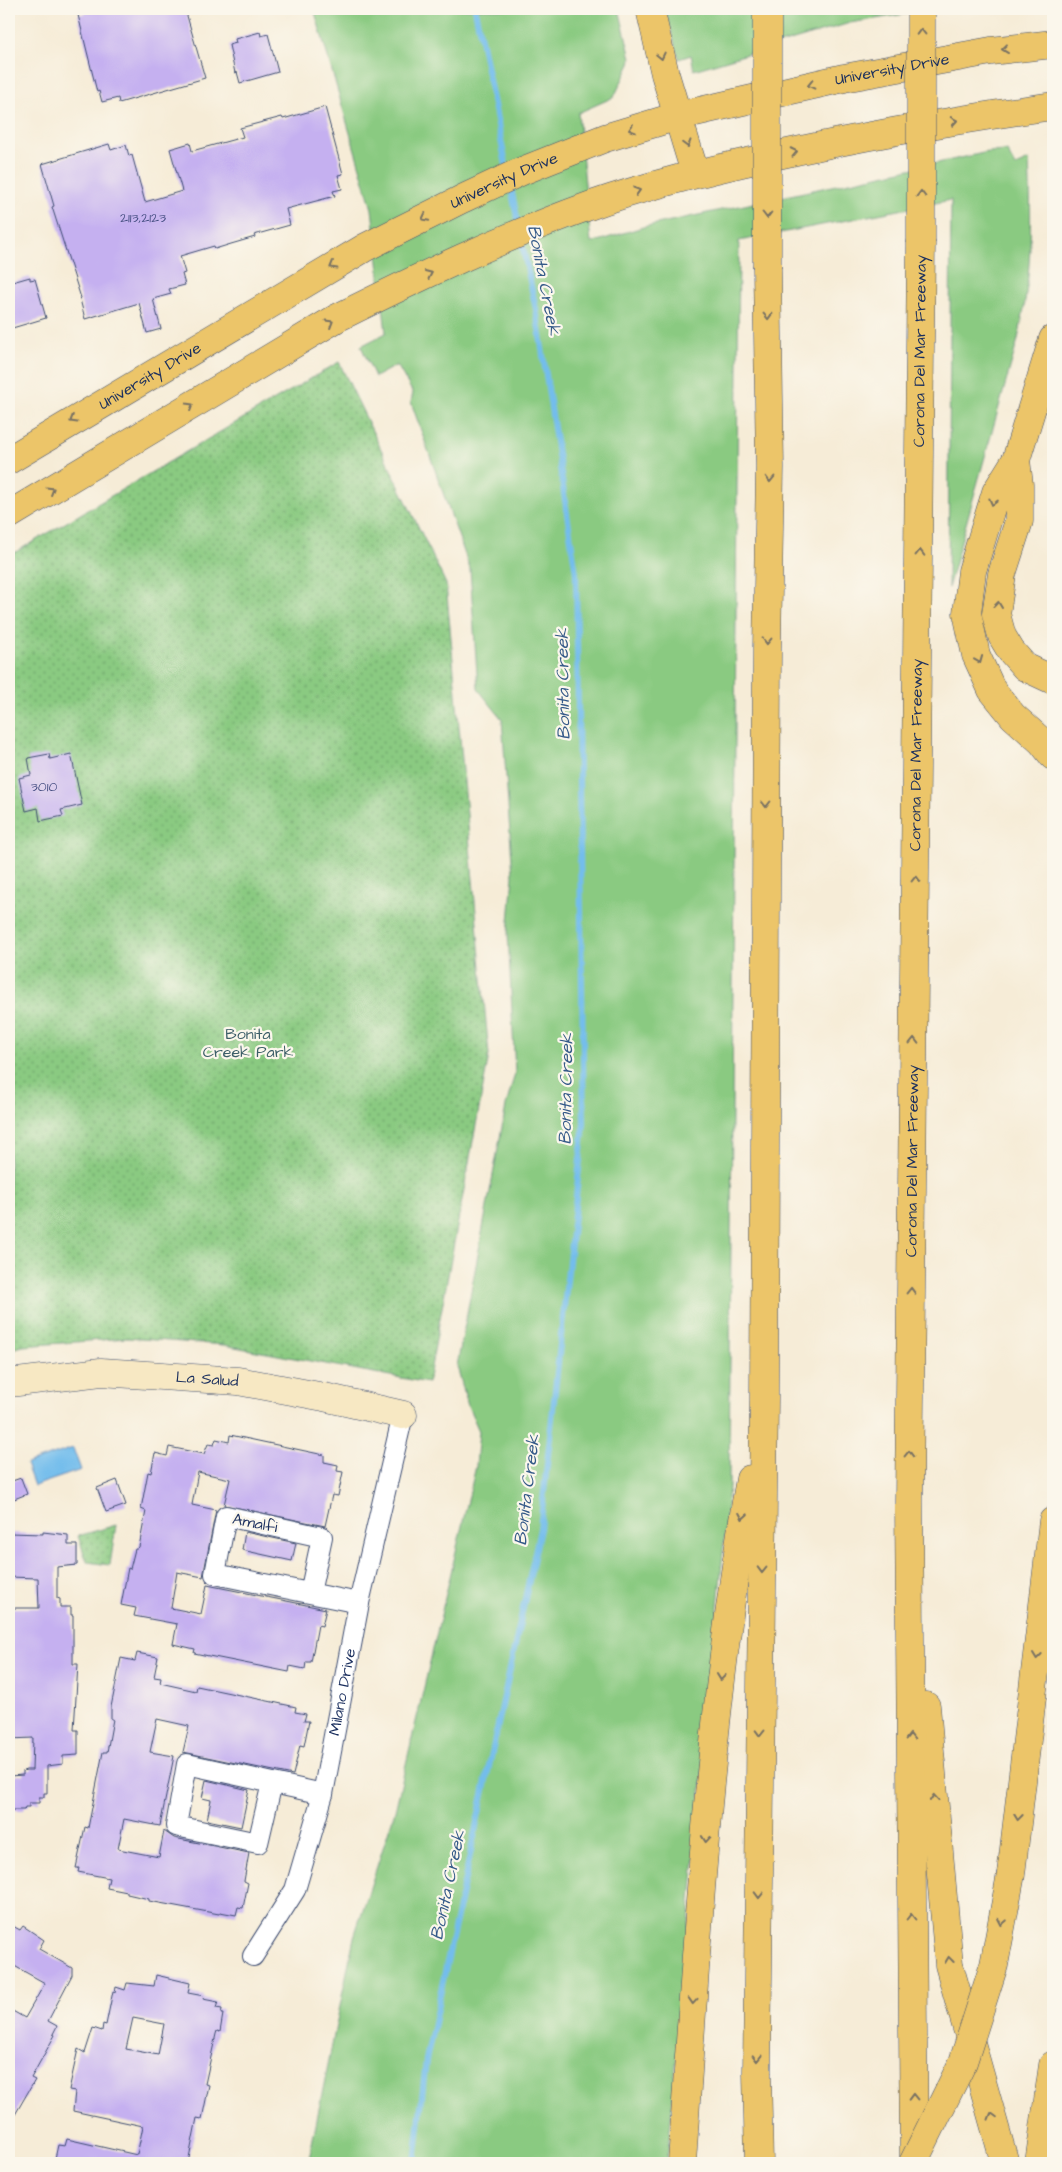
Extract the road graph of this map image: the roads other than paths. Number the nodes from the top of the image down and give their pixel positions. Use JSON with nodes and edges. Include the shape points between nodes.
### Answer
{"nodes":[{"id":1,"x":650,"y":9,"type":"edge"},
{"id":2,"x":767,"y":9,"type":"edge"},
{"id":3,"x":921,"y":9,"type":"edge"},
{"id":4,"x":1053,"y":44,"type":"edge"},
{"id":5,"x":1053,"y":106,"type":"edge"},
{"id":6,"x":678,"y":116,"type":"junction"},
{"id":7,"x":695,"y":173,"type":"junction"},
{"id":8,"x":1053,"y":339,"type":"edge"},
{"id":9,"x":9,"y":460,"type":"edge"},
{"id":10,"x":1016,"y":460,"type":"junction"},
{"id":11,"x":9,"y":515,"type":"edge"},
{"id":12,"x":1053,"y":680,"type":"edge"},
{"id":13,"x":1053,"y":756,"type":"edge"},
{"id":14,"x":9,"y":1383,"type":"edge"},
{"id":15,"x":764,"y":1399,"type":"junction"},
{"id":16,"x":403,"y":1415,"type":"joint"},
{"id":17,"x":909,"y":1502,"type":"junction"},
{"id":18,"x":1053,"y":1521,"type":"edge"},
{"id":19,"x":310,"y":1593,"type":"junction"},
{"id":20,"x":359,"y":1603,"type":"junction"},
{"id":21,"x":272,"y":1782,"type":"junction"},
{"id":22,"x":323,"y":1794,"type":"junction"},
{"id":23,"x":253,"y":1956,"type":"dead end"},
{"id":24,"x":1053,"y":2065,"type":"edge"},
{"id":25,"x":682,"y":2163,"type":"edge"},
{"id":26,"x":759,"y":2163,"type":"edge"},
{"id":27,"x":913,"y":2163,"type":"edge"},
{"id":28,"x":1005,"y":2163,"type":"edge"},
{"id":29,"x":1039,"y":2163,"type":"edge"}],
"edges":[{"from":1,"to":6,"type":"main road","one_way":true},
{"from":2,"to":15,"type":"main road","one_way":true,"bridge":true,"via":[[770,468]]},
{"from":17,"to":3,"type":"main road","name":"Corona Del Mar Freeway","one_way":true,"bridge":true,"via":[[919,582]]},
{"from":4,"to":6,"type":"main road","name":"University Drive","one_way":true,"via":[[991,51],[854,76]]},
{"from":7,"to":5,"type":"main road","one_way":true,"via":[[848,140]]},
{"from":6,"to":7,"type":"main road","one_way":true},
{"from":6,"to":9,"type":"main road","name":"University Drive","one_way":true,"via":[[642,126],[522,171],[376,242]]},
{"from":11,"to":7,"type":"main road","one_way":true,"via":[[337,318],[552,220]]},
{"from":8,"to":10,"type":"main road"},
{"from":12,"to":10,"type":"main road","one_way":true,"via":[[1025,667],[1015,656],[1002,636],[996,614],[1002,574],[1019,521]]},
{"from":10,"to":13,"type":"main road","one_way":true,"via":[[996,492],[972,571],[967,613],[976,655],[992,690]]},
{"from":14,"to":16,"type":"street","name":"La Salud","via":[[101,1372],[238,1381]]},
{"from":15,"to":25,"type":"main road","one_way":true,"via":[[738,1544],[721,1676],[697,1937]]},
{"from":15,"to":26,"type":"main road","one_way":true,"via":[[757,2073]]},
{"from":16,"to":20,"type":"street","name":"Milano Drive"},
{"from":27,"to":17,"type":"main road","one_way":true},
{"from":28,"to":17,"type":"main road","one_way":true,"via":[[949,1965]]},
{"from":18,"to":27,"type":"main road","one_way":true,"bridge":true,"via":[[1011,1874],[994,1964],[962,2062]]},
{"from":19,"to":19,"type":"street","name":"Amalfi","via":[[215,1574],[226,1516],[322,1537]]},
{"from":19,"to":20,"type":"street","name":"Amalfi"},
{"from":20,"to":22,"type":"street","name":"Milano Drive"},
{"from":21,"to":21,"type":"street","via":[[188,1764],[176,1826],[258,1843]]},
{"from":21,"to":22,"type":"street"},
{"from":22,"to":23,"type":"street","name":"Milano Drive","via":[[295,1890]]},
{"from":24,"to":29,"type":"main road"}]}
